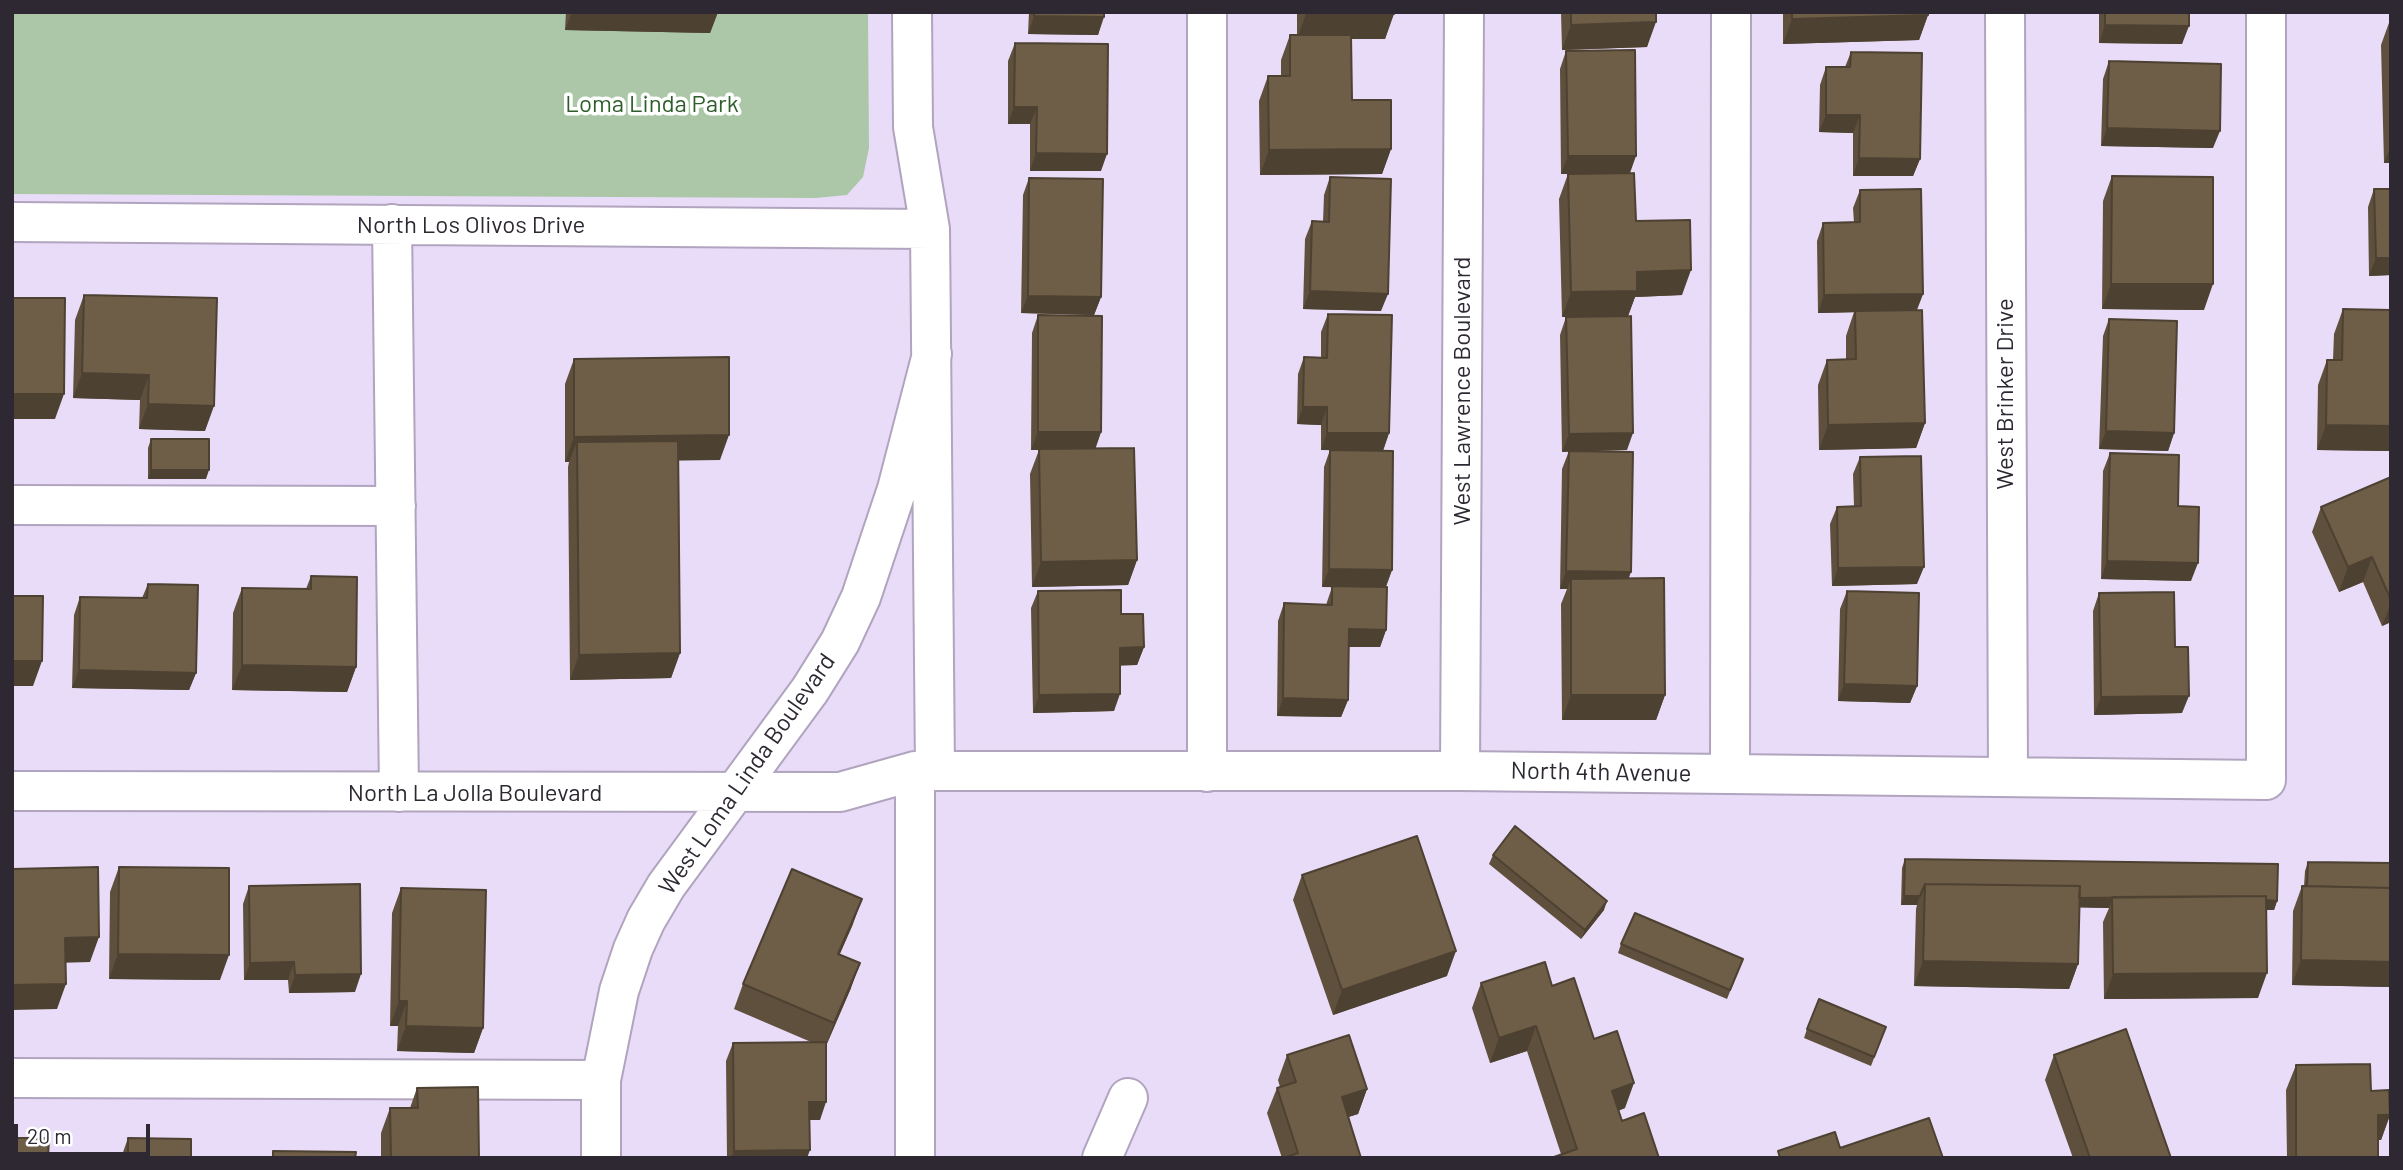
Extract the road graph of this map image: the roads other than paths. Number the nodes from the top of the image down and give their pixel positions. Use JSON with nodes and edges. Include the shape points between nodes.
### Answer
{"nodes":[{"id":1,"x":912,"y":12,"type":"edge"},
{"id":2,"x":1207,"y":12,"type":"edge"},
{"id":3,"x":1464,"y":12,"type":"edge"},
{"id":4,"x":1731,"y":12,"type":"edge"},
{"id":5,"x":2005,"y":12,"type":"edge"},
{"id":6,"x":2266,"y":12,"type":"edge"},
{"id":7,"x":12,"y":222,"type":"edge"},
{"id":8,"x":392,"y":224,"type":"junction"},
{"id":9,"x":930,"y":229,"type":"junction"},
{"id":10,"x":932,"y":354,"type":"junction"},
{"id":11,"x":12,"y":505,"type":"edge"},
{"id":12,"x":396,"y":506,"type":"junction"},
{"id":13,"x":925,"y":771,"type":"junction"},
{"id":14,"x":1460,"y":771,"type":"junction"},
{"id":15,"x":1207,"y":772,"type":"junction"},
{"id":16,"x":1730,"y":774,"type":"junction"},
{"id":17,"x":2008,"y":776,"type":"junction"},
{"id":18,"x":12,"y":791,"type":"edge"},
{"id":19,"x":399,"y":792,"type":"junction"},
{"id":20,"x":733,"y":793,"type":"junction"},
{"id":21,"x":12,"y":1078,"type":"edge"},
{"id":22,"x":601,"y":1080,"type":"junction"},
{"id":23,"x":1128,"y":1098,"type":"dead end"},
{"id":24,"x":601,"y":1158,"type":"edge"},
{"id":25,"x":915,"y":1158,"type":"edge"},
{"id":26,"x":1102,"y":1158,"type":"edge"}],
"edges":[{"from":1,"to":9,"type":"street","name":"West Loma Linda Boulevard","via":[[913,127]]},
{"from":2,"to":15,"type":"street"},
{"from":3,"to":14,"type":"street","name":"West Lawrence Boulevard"},
{"from":4,"to":16,"type":"street"},
{"from":5,"to":17,"type":"street","name":"West Brinker Drive"},
{"from":6,"to":17,"type":"street","name":"North 4th Avenue","via":[[2266,780]]},
{"from":7,"to":8,"type":"street","name":"North Los Olivos Drive"},
{"from":8,"to":9,"type":"street","name":"North Los Olivos Drive"},
{"from":8,"to":12,"type":"street"},
{"from":9,"to":10,"type":"street","name":"West Loma Linda Boulevard"},
{"from":10,"to":13,"type":"street","name":"West Loma Linda Boulevard"},
{"from":10,"to":20,"type":"street","name":"West Loma Linda Boulevard","via":[[897,489],[861,597],[810,690]]},
{"from":11,"to":12,"type":"street"},
{"from":12,"to":19,"type":"street"},
{"from":13,"to":15,"type":"street","name":"North 4th Avenue"},
{"from":13,"to":20,"type":"street","name":"North La Jolla Boulevard","via":[[840,792]]},
{"from":13,"to":25,"type":"street","name":"West Loma Linda Boulevard"},
{"from":14,"to":15,"type":"street","name":"North 4th Avenue"},
{"from":14,"to":16,"type":"street","name":"North 4th Avenue"},
{"from":16,"to":17,"type":"street","name":"North 4th Avenue"},
{"from":18,"to":19,"type":"street","name":"North La Jolla Boulevard"},
{"from":19,"to":20,"type":"street","name":"North La Jolla Boulevard"},
{"from":20,"to":22,"type":"street","name":"West Loma Linda Boulevard","via":[[646,920],[619,991]]},
{"from":21,"to":22,"type":"street"},
{"from":22,"to":24,"type":"street","name":"West Loma Linda Boulevard"},
{"from":23,"to":26,"type":"street"}]}
